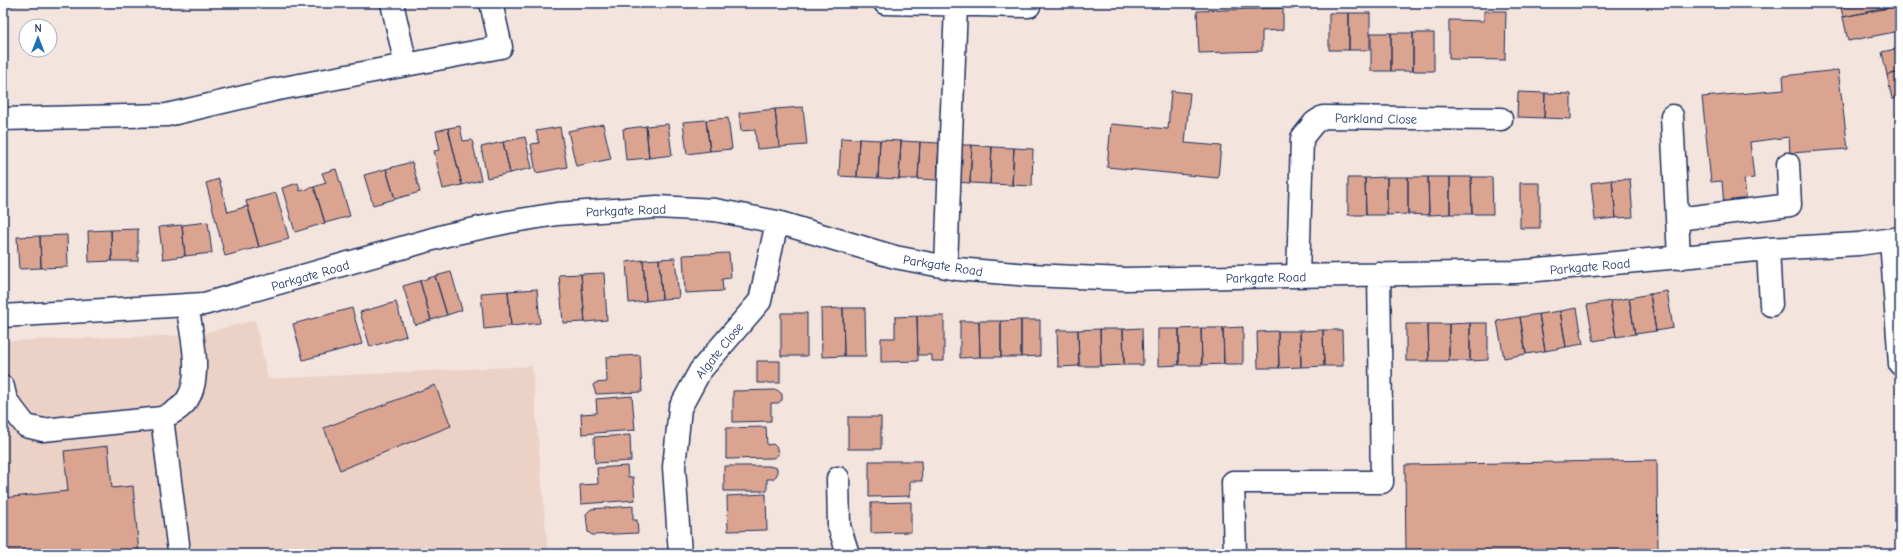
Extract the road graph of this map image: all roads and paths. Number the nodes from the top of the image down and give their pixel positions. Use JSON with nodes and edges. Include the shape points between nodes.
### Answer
{"nodes":[{"id":1,"x":392,"y":3,"type":"edge"},
{"id":2,"x":491,"y":3,"type":"edge"},
{"id":3,"x":886,"y":3,"type":"edge"},
{"id":4,"x":956,"y":5,"type":"junction"},
{"id":5,"x":1029,"y":6,"type":"dead end"},
{"id":6,"x":406,"y":65,"type":"junction"},
{"id":7,"x":1672,"y":116,"type":"dead end"},
{"id":8,"x":3,"y":119,"type":"edge"},
{"id":9,"x":1501,"y":119,"type":"dead end"},
{"id":10,"x":1788,"y":164,"type":"dead end"},
{"id":11,"x":1677,"y":219,"type":"junction"},
{"id":12,"x":777,"y":222,"type":"junction"},
{"id":13,"x":1896,"y":239,"type":"edge"},
{"id":14,"x":1768,"y":249,"type":"junction"},
{"id":15,"x":1679,"y":258,"type":"junction"},
{"id":16,"x":946,"y":266,"type":"junction"},
{"id":17,"x":1380,"y":274,"type":"junction"},
{"id":18,"x":1298,"y":276,"type":"junction"},
{"id":19,"x":187,"y":305,"type":"junction"},
{"id":20,"x":1771,"y":305,"type":"dead end"},
{"id":21,"x":3,"y":316,"type":"edge"},
{"id":22,"x":1900,"y":364,"type":"edge"},
{"id":23,"x":3,"y":387,"type":"edge"},
{"id":24,"x":162,"y":418,"type":"junction"},
{"id":25,"x":838,"y":478,"type":"dead end"},
{"id":26,"x":178,"y":544,"type":"dead end"},
{"id":27,"x":680,"y":554,"type":"edge"},
{"id":28,"x":848,"y":554,"type":"edge"},
{"id":29,"x":1234,"y":554,"type":"edge"}],
"edges":[{"from":1,"to":6,"type":"street"},
{"from":2,"to":6,"type":"street","via":[[501,47]]},
{"from":3,"to":4,"type":"street"},
{"from":4,"to":5,"type":"street"},
{"from":4,"to":16,"type":"street"},
{"from":6,"to":8,"type":"street","via":[[273,90],[167,115]]},
{"from":7,"to":11,"type":"street"},
{"from":9,"to":18,"type":"street","name":"Parkland Close","via":[[1323,117],[1314,123],[1302,138]]},
{"from":10,"to":11,"type":"street","via":[[1790,205]]},
{"from":11,"to":15,"type":"street"},
{"from":12,"to":16,"type":"street","name":"Parkgate Road","via":[[895,257]]},
{"from":12,"to":19,"type":"street","name":"Parkgate Road","via":[[715,210],[657,207],[557,214],[447,235],[220,300]]},
{"from":12,"to":27,"type":"street","name":"Algate Close","via":[[760,301],[700,371],[680,408],[674,467]]},
{"from":13,"to":14,"type":"street","name":"Parkgate Road","via":[[1859,244]]},
{"from":13,"to":22,"type":"street"},
{"from":14,"to":15,"type":"street","name":"Parkgate Road"},
{"from":14,"to":20,"type":"street"},
{"from":15,"to":17,"type":"street","name":"Parkgate Road","via":[[1516,272]]},
{"from":16,"to":18,"type":"street","name":"Parkgate Road","via":[[1029,275],[1125,279]]},
{"from":17,"to":18,"type":"street","name":"Parkgate Road"},
{"from":17,"to":29,"type":"street","via":[[1382,482],[1233,482]]},
{"from":19,"to":21,"type":"street","name":"Parkgate Road"},
{"from":19,"to":24,"type":"street","via":[[195,382],[188,399],[175,412]]},
{"from":23,"to":24,"type":"street","via":[[6,400],[26,426],[43,430]]},
{"from":24,"to":26,"type":"street"},
{"from":25,"to":28,"type":"street","via":[[839,526]]}]}
